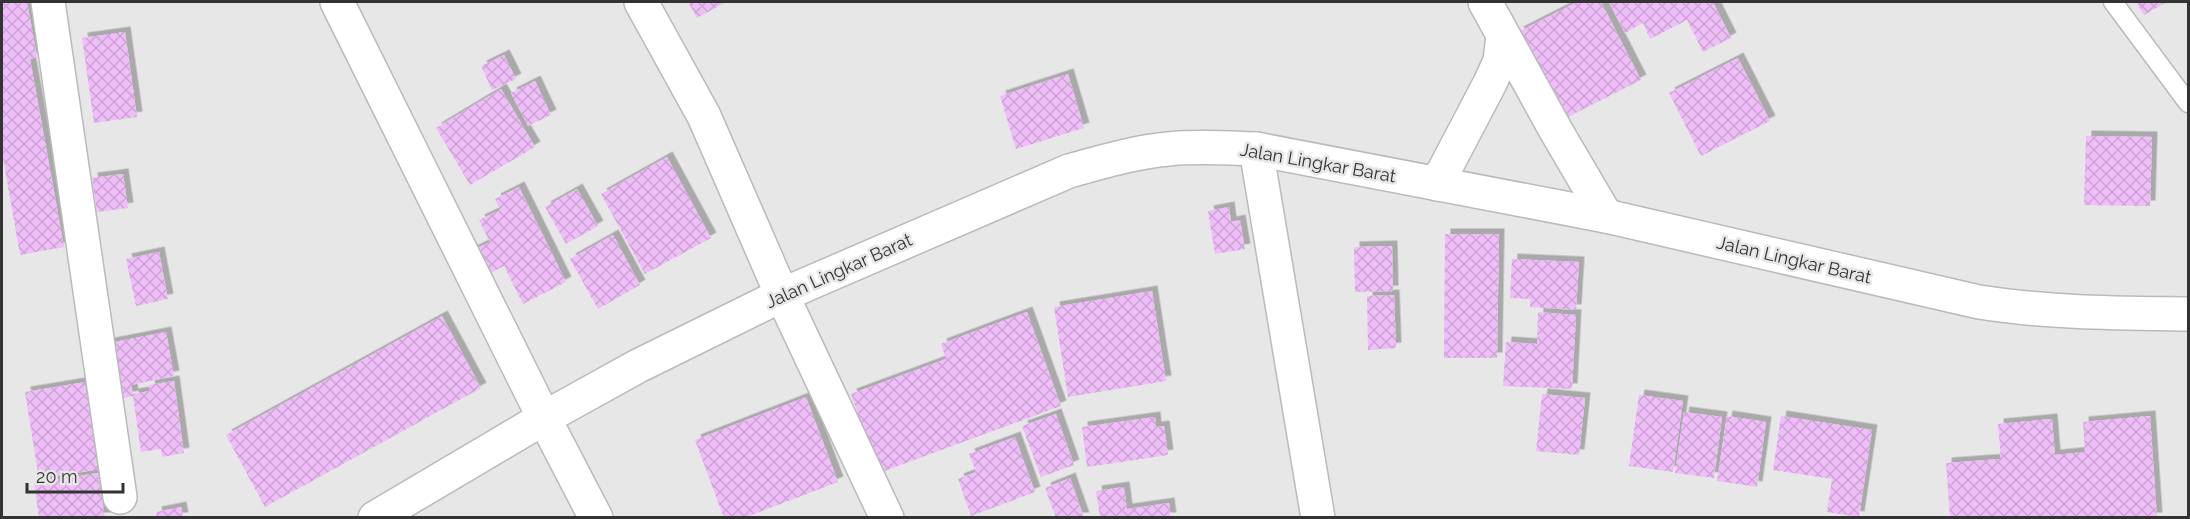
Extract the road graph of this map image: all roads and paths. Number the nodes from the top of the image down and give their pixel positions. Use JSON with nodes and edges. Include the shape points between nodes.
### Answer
{"nodes":[{"id":1,"x":48,"y":2,"type":"edge"},
{"id":2,"x":337,"y":2,"type":"edge"},
{"id":3,"x":641,"y":2,"type":"edge"},
{"id":4,"x":1485,"y":2,"type":"edge"},
{"id":5,"x":2113,"y":2,"type":"edge"},
{"id":6,"x":1503,"y":36,"type":"junction"},
{"id":7,"x":2188,"y":103,"type":"edge"},
{"id":8,"x":1256,"y":150,"type":"junction"},
{"id":9,"x":1437,"y":184,"type":"junction"},
{"id":10,"x":1606,"y":216,"type":"junction"},
{"id":11,"x":782,"y":295,"type":"junction"},
{"id":12,"x":2188,"y":314,"type":"edge"},
{"id":13,"x":544,"y":418,"type":"junction"},
{"id":14,"x":120,"y":497,"type":"dead end"},
{"id":15,"x":375,"y":518,"type":"edge"},
{"id":16,"x":596,"y":518,"type":"edge"},
{"id":17,"x":888,"y":518,"type":"edge"},
{"id":18,"x":1318,"y":518,"type":"edge"}],
"edges":[{"from":1,"to":14,"type":"main road"},
{"from":2,"to":13,"type":"main road"},
{"from":3,"to":11,"type":"main road","via":[[704,116]]},
{"from":4,"to":6,"type":"main road"},
{"from":5,"to":7,"type":"lane"},
{"from":6,"to":9,"type":"main road","via":[[1500,61]]},
{"from":6,"to":10,"type":"main road"},
{"from":8,"to":9,"type":"main road","name":"Jalan Lingkar Barat"},
{"from":8,"to":11,"type":"main road","name":"Jalan Lingkar Barat","via":[[1168,149],[1069,171]]},
{"from":8,"to":18,"type":"main road"},
{"from":9,"to":10,"type":"main road","name":"Jalan Lingkar Barat"},
{"from":10,"to":12,"type":"main road","name":"Jalan Lingkar Barat","via":[[1979,302],[2078,313]]},
{"from":11,"to":13,"type":"main road","name":"Jalan Lingkar Barat","via":[[638,366]]},
{"from":11,"to":17,"type":"main road"},
{"from":13,"to":15,"type":"main road","name":"Jalan Lingkar Barat"},
{"from":13,"to":16,"type":"main road"}]}
